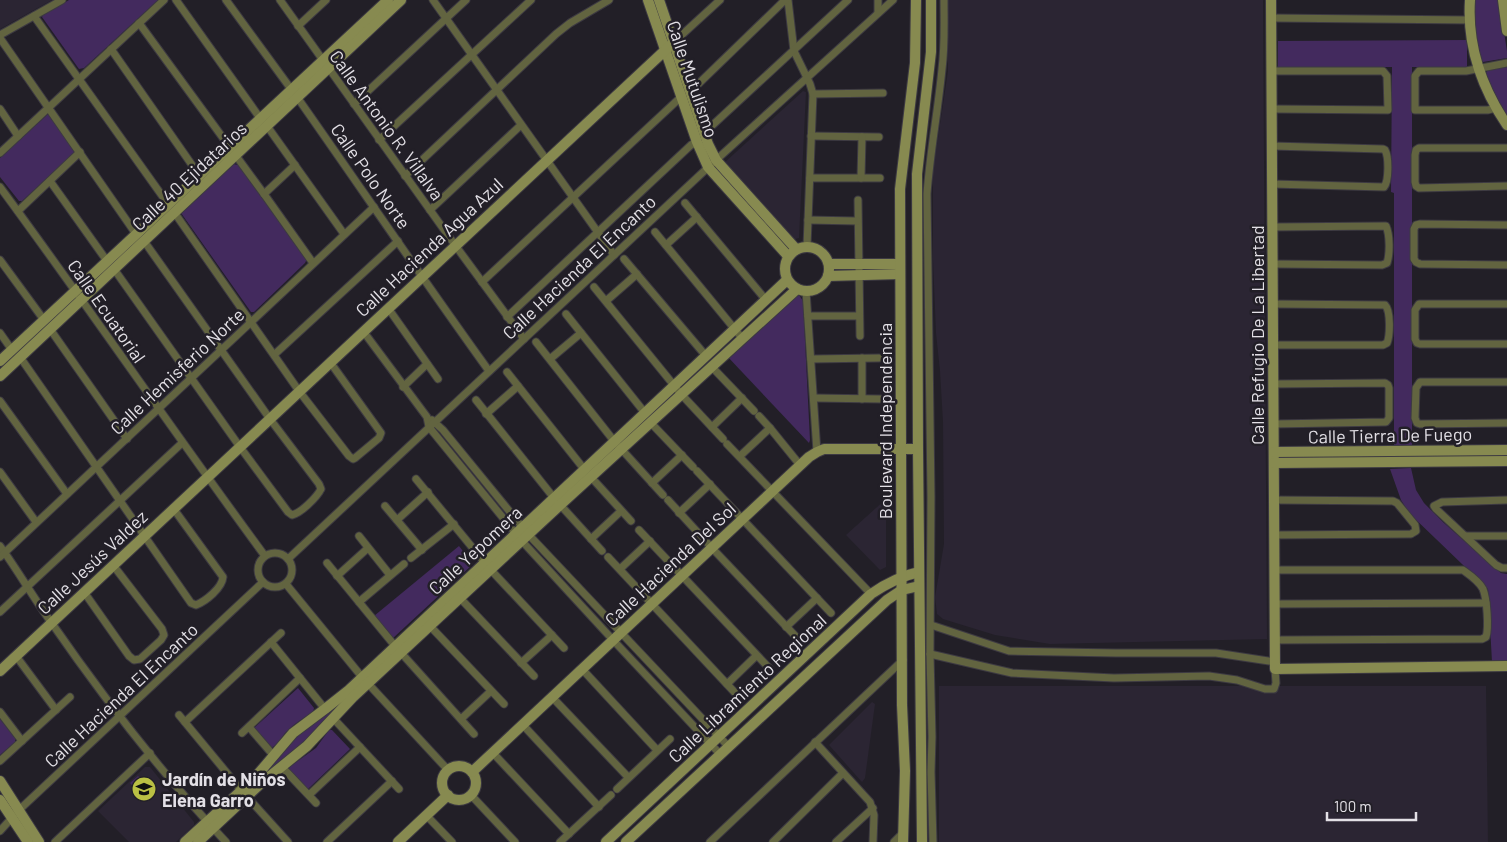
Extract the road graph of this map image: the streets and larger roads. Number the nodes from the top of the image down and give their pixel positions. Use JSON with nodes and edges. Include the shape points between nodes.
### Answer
{"nodes":[{"id":1,"x":62,"y":0,"type":"edge"},
{"id":2,"x":164,"y":0,"type":"edge"},
{"id":3,"x":176,"y":0,"type":"edge"},
{"id":4,"x":226,"y":0,"type":"edge"},
{"id":5,"x":280,"y":0,"type":"edge"},
{"id":6,"x":326,"y":0,"type":"edge"},
{"id":7,"x":388,"y":0,"type":"edge"},
{"id":8,"x":401,"y":0,"type":"edge"},
{"id":9,"x":433,"y":0,"type":"edge"},
{"id":10,"x":466,"y":0,"type":"edge"},
{"id":11,"x":531,"y":0,"type":"edge"},
{"id":12,"x":609,"y":0,"type":"edge"},
{"id":13,"x":648,"y":0,"type":"edge"},
{"id":14,"x":659,"y":0,"type":"edge"},
{"id":15,"x":720,"y":0,"type":"edge"},
{"id":16,"x":786,"y":0,"type":"edge"},
{"id":17,"x":848,"y":0,"type":"edge"},
{"id":18,"x":878,"y":0,"type":"edge"},
{"id":19,"x":894,"y":0,"type":"edge"},
{"id":20,"x":916,"y":0,"type":"edge"},
{"id":21,"x":931,"y":0,"type":"edge"},
{"id":22,"x":944,"y":0,"type":"edge"},
{"id":23,"x":1271,"y":0,"type":"edge"},
{"id":24,"x":1470,"y":0,"type":"edge"},
{"id":25,"x":1502,"y":0,"type":"edge"},
{"id":26,"x":878,"y":14,"type":"junction"},
{"id":27,"x":34,"y":16,"type":"junction"},
{"id":28,"x":446,"y":18,"type":"junction"},
{"id":29,"x":1271,"y":18,"type":"junction"},
{"id":30,"x":1469,"y":20,"type":"junction"},
{"id":31,"x":139,"y":23,"type":"junction"},
{"id":32,"x":1506,"y":24,"type":"edge"},
{"id":33,"x":298,"y":26,"type":"junction"},
{"id":34,"x":0,"y":37,"type":"edge"},
{"id":35,"x":670,"y":45,"type":"junction"},
{"id":36,"x":111,"y":49,"type":"junction"},
{"id":37,"x":794,"y":51,"type":"junction"},
{"id":38,"x":472,"y":55,"type":"junction"},
{"id":39,"x":1507,"y":63,"type":"edge"},
{"id":40,"x":325,"y":64,"type":"junction"},
{"id":41,"x":1479,"y":69,"type":"junction"},
{"id":42,"x":1272,"y":71,"type":"junction"},
{"id":43,"x":807,"y":77,"type":"junction"},
{"id":44,"x":80,"y":78,"type":"junction"},
{"id":45,"x":497,"y":90,"type":"junction"},
{"id":46,"x":294,"y":93,"type":"junction"},
{"id":47,"x":883,"y":93,"type":"dead end"},
{"id":48,"x":686,"y":94,"type":"junction"},
{"id":49,"x":813,"y":94,"type":"junction"},
{"id":50,"x":354,"y":104,"type":"junction"},
{"id":51,"x":49,"y":107,"type":"junction"},
{"id":52,"x":1496,"y":108,"type":"junction"},
{"id":53,"x":1272,"y":109,"type":"junction"},
{"id":54,"x":0,"y":110,"type":"edge"},
{"id":55,"x":263,"y":122,"type":"junction"},
{"id":56,"x":522,"y":125,"type":"junction"},
{"id":57,"x":1507,"y":125,"type":"edge"},
{"id":58,"x":704,"y":133,"type":"junction"},
{"id":59,"x":18,"y":136,"type":"junction"},
{"id":60,"x":811,"y":136,"type":"junction"},
{"id":61,"x":862,"y":137,"type":"junction"},
{"id":62,"x":879,"y":137,"type":"dead end"},
{"id":63,"x":379,"y":140,"type":"junction"},
{"id":64,"x":702,"y":143,"type":"junction"},
{"id":65,"x":1272,"y":146,"type":"junction"},
{"id":66,"x":1507,"y":148,"type":"edge"},
{"id":67,"x":232,"y":151,"type":"junction"},
{"id":68,"x":80,"y":152,"type":"junction"},
{"id":69,"x":0,"y":153,"type":"edge"},
{"id":70,"x":546,"y":160,"type":"junction"},
{"id":71,"x":716,"y":160,"type":"junction"},
{"id":72,"x":294,"y":165,"type":"junction"},
{"id":73,"x":708,"y":167,"type":"junction"},
{"id":74,"x":198,"y":176,"type":"junction"},
{"id":75,"x":405,"y":176,"type":"junction"},
{"id":76,"x":810,"y":178,"type":"junction"},
{"id":77,"x":861,"y":178,"type":"junction"},
{"id":78,"x":880,"y":178,"type":"dead end"},
{"id":79,"x":50,"y":181,"type":"junction"},
{"id":80,"x":1272,"y":184,"type":"junction"},
{"id":81,"x":1507,"y":186,"type":"edge"},
{"id":82,"x":0,"y":187,"type":"edge"},
{"id":83,"x":264,"y":194,"type":"junction"},
{"id":84,"x":573,"y":198,"type":"junction"},
{"id":85,"x":858,"y":200,"type":"dead end"},
{"id":86,"x":685,"y":203,"type":"dead end"},
{"id":87,"x":374,"y":207,"type":"junction"},
{"id":88,"x":171,"y":208,"type":"junction"},
{"id":89,"x":430,"y":210,"type":"junction"},
{"id":90,"x":18,"y":211,"type":"junction"},
{"id":91,"x":697,"y":217,"type":"junction"},
{"id":92,"x":808,"y":220,"type":"junction"},
{"id":93,"x":857,"y":221,"type":"junction"},
{"id":94,"x":1507,"y":225,"type":"edge"},
{"id":95,"x":1272,"y":227,"type":"junction"},
{"id":96,"x":655,"y":232,"type":"dead end"},
{"id":97,"x":598,"y":233,"type":"junction"},
{"id":98,"x":344,"y":234,"type":"junction"},
{"id":99,"x":140,"y":238,"type":"junction"},
{"id":100,"x":398,"y":241,"type":"junction"},
{"id":101,"x":454,"y":245,"type":"junction"},
{"id":102,"x":666,"y":245,"type":"junction"},
{"id":103,"x":807,"y":246,"type":"junction"},
{"id":104,"x":792,"y":252,"type":"junction"},
{"id":105,"x":614,"y":255,"type":"junction"},
{"id":106,"x":624,"y":259,"type":"dead end"},
{"id":107,"x":0,"y":260,"type":"edge"},
{"id":108,"x":313,"y":263,"type":"junction"},
{"id":109,"x":829,"y":264,"type":"junction"},
{"id":110,"x":1273,"y":264,"type":"junction"},
{"id":111,"x":110,"y":265,"type":"junction"},
{"id":112,"x":1507,"y":265,"type":"edge"},
{"id":113,"x":858,"y":269,"type":"junction"},
{"id":114,"x":900,"y":269,"type":"junction"},
{"id":115,"x":637,"y":274,"type":"junction"},
{"id":116,"x":421,"y":276,"type":"junction"},
{"id":117,"x":828,"y":276,"type":"junction"},
{"id":118,"x":787,"y":280,"type":"junction"},
{"id":119,"x":482,"y":282,"type":"junction"},
{"id":120,"x":594,"y":287,"type":"dead end"},
{"id":121,"x":802,"y":290,"type":"junction"},
{"id":122,"x":78,"y":295,"type":"junction"},
{"id":123,"x":766,"y":300,"type":"junction"},
{"id":124,"x":606,"y":301,"type":"junction"},
{"id":125,"x":1273,"y":304,"type":"junction"},
{"id":126,"x":1507,"y":304,"type":"edge"},
{"id":127,"x":388,"y":308,"type":"junction"},
{"id":128,"x":566,"y":314,"type":"dead end"},
{"id":129,"x":808,"y":316,"type":"junction"},
{"id":130,"x":860,"y":316,"type":"junction"},
{"id":131,"x":507,"y":317,"type":"junction"},
{"id":132,"x":251,"y":321,"type":"junction"},
{"id":133,"x":47,"y":324,"type":"junction"},
{"id":134,"x":734,"y":329,"type":"junction"},
{"id":135,"x":363,"y":331,"type":"junction"},
{"id":136,"x":0,"y":333,"type":"edge"},
{"id":137,"x":581,"y":333,"type":"junction"},
{"id":138,"x":860,"y":336,"type":"dead end"},
{"id":139,"x":742,"y":338,"type":"junction"},
{"id":140,"x":524,"y":339,"type":"junction"},
{"id":141,"x":536,"y":342,"type":"dead end"},
{"id":142,"x":1507,"y":344,"type":"edge"},
{"id":143,"x":1273,"y":345,"type":"junction"},
{"id":144,"x":221,"y":350,"type":"junction"},
{"id":145,"x":16,"y":354,"type":"junction"},
{"id":146,"x":275,"y":354,"type":"junction"},
{"id":147,"x":706,"y":356,"type":"junction"},
{"id":148,"x":862,"y":358,"type":"junction"},
{"id":149,"x":879,"y":358,"type":"dead end"},
{"id":150,"x":550,"y":359,"type":"junction"},
{"id":151,"x":811,"y":359,"type":"junction"},
{"id":152,"x":0,"y":361,"type":"edge"},
{"id":153,"x":330,"y":362,"type":"junction"},
{"id":154,"x":427,"y":364,"type":"junction"},
{"id":155,"x":711,"y":366,"type":"junction"},
{"id":156,"x":489,"y":372,"type":"junction"},
{"id":157,"x":507,"y":372,"type":"dead end"},
{"id":158,"x":0,"y":376,"type":"edge"},
{"id":159,"x":192,"y":378,"type":"junction"},
{"id":160,"x":438,"y":379,"type":"dead end"},
{"id":161,"x":1507,"y":382,"type":"edge"},
{"id":162,"x":1273,"y":384,"type":"junction"},
{"id":163,"x":518,"y":386,"type":"junction"},
{"id":164,"x":403,"y":387,"type":"junction"},
{"id":165,"x":677,"y":390,"type":"junction"},
{"id":166,"x":918,"y":390,"type":"junction"},
{"id":167,"x":930,"y":390,"type":"junction"},
{"id":168,"x":299,"y":391,"type":"junction"},
{"id":169,"x":742,"y":398,"type":"junction"},
{"id":170,"x":814,"y":398,"type":"junction"},
{"id":171,"x":862,"y":399,"type":"junction"},
{"id":172,"x":880,"y":399,"type":"dead end"},
{"id":173,"x":476,"y":400,"type":"dead end"},
{"id":174,"x":0,"y":401,"type":"edge"},
{"id":175,"x":159,"y":409,"type":"junction"},
{"id":176,"x":486,"y":414,"type":"junction"},
{"id":177,"x":648,"y":418,"type":"junction"},
{"id":178,"x":270,"y":419,"type":"junction"},
{"id":179,"x":1507,"y":423,"type":"edge"},
{"id":180,"x":432,"y":424,"type":"junction"},
{"id":181,"x":1274,"y":424,"type":"junction"},
{"id":182,"x":712,"y":427,"type":"junction"},
{"id":183,"x":770,"y":428,"type":"junction"},
{"id":184,"x":128,"y":439,"type":"junction"},
{"id":185,"x":182,"y":443,"type":"junction"},
{"id":186,"x":618,"y":445,"type":"junction"},
{"id":187,"x":240,"y":447,"type":"junction"},
{"id":188,"x":902,"y":449,"type":"junction"},
{"id":189,"x":918,"y":449,"type":"junction"},
{"id":190,"x":1507,"y":450,"type":"edge"},
{"id":191,"x":817,"y":452,"type":"junction"},
{"id":192,"x":1401,"y":452,"type":"junction"},
{"id":193,"x":682,"y":455,"type":"junction"},
{"id":194,"x":740,"y":456,"type":"junction"},
{"id":195,"x":1274,"y":458,"type":"junction"},
{"id":196,"x":1507,"y":461,"type":"edge"},
{"id":197,"x":1400,"y":463,"type":"junction"},
{"id":198,"x":800,"y":465,"type":"junction"},
{"id":199,"x":96,"y":468,"type":"junction"},
{"id":200,"x":0,"y":472,"type":"edge"},
{"id":201,"x":587,"y":473,"type":"junction"},
{"id":202,"x":207,"y":477,"type":"junction"},
{"id":203,"x":416,"y":479,"type":"dead end"},
{"id":204,"x":652,"y":483,"type":"junction"},
{"id":205,"x":710,"y":484,"type":"junction"},
{"id":206,"x":772,"y":491,"type":"junction"},
{"id":207,"x":428,"y":492,"type":"junction"},
{"id":208,"x":67,"y":494,"type":"junction"},
{"id":209,"x":1274,"y":500,"type":"junction"},
{"id":210,"x":1507,"y":500,"type":"edge"},
{"id":211,"x":557,"y":501,"type":"junction"},
{"id":212,"x":120,"y":502,"type":"junction"},
{"id":213,"x":385,"y":506,"type":"dead end"},
{"id":214,"x":174,"y":508,"type":"junction"},
{"id":215,"x":621,"y":511,"type":"junction"},
{"id":216,"x":679,"y":513,"type":"junction"},
{"id":217,"x":744,"y":519,"type":"junction"},
{"id":218,"x":397,"y":520,"type":"junction"},
{"id":219,"x":632,"y":521,"type":"dead end"},
{"id":220,"x":36,"y":522,"type":"junction"},
{"id":221,"x":454,"y":524,"type":"junction"},
{"id":222,"x":639,"y":530,"type":"dead end"},
{"id":223,"x":522,"y":534,"type":"junction"},
{"id":224,"x":1274,"y":535,"type":"junction"},
{"id":225,"x":144,"y":536,"type":"junction"},
{"id":226,"x":359,"y":536,"type":"dead end"},
{"id":227,"x":1466,"y":536,"type":"junction"},
{"id":228,"x":1507,"y":536,"type":"edge"},
{"id":229,"x":591,"y":539,"type":"junction"},
{"id":230,"x":650,"y":541,"type":"junction"},
{"id":231,"x":368,"y":548,"type":"junction"},
{"id":232,"x":712,"y":548,"type":"junction"},
{"id":233,"x":422,"y":550,"type":"junction"},
{"id":234,"x":602,"y":550,"type":"dead end"},
{"id":235,"x":2,"y":552,"type":"edge"},
{"id":236,"x":265,"y":556,"type":"junction"},
{"id":237,"x":608,"y":557,"type":"dead end"},
{"id":238,"x":411,"y":558,"type":"dead end"},
{"id":239,"x":288,"y":559,"type":"junction"},
{"id":240,"x":327,"y":563,"type":"dead end"},
{"id":241,"x":404,"y":564,"type":"dead end"},
{"id":242,"x":113,"y":565,"type":"junction"},
{"id":243,"x":488,"y":566,"type":"junction"},
{"id":244,"x":1507,"y":568,"type":"edge"},
{"id":245,"x":620,"y":569,"type":"junction"},
{"id":246,"x":1274,"y":570,"type":"junction"},
{"id":247,"x":919,"y":572,"type":"junction"},
{"id":248,"x":390,"y":575,"type":"junction"},
{"id":249,"x":337,"y":576,"type":"junction"},
{"id":250,"x":682,"y":576,"type":"junction"},
{"id":251,"x":902,"y":576,"type":"junction"},
{"id":252,"x":263,"y":582,"type":"junction"},
{"id":253,"x":286,"y":584,"type":"junction"},
{"id":254,"x":919,"y":586,"type":"junction"},
{"id":255,"x":28,"y":587,"type":"junction"},
{"id":256,"x":902,"y":590,"type":"junction"},
{"id":257,"x":84,"y":592,"type":"junction"},
{"id":258,"x":872,"y":594,"type":"junction"},
{"id":259,"x":460,"y":598,"type":"junction"},
{"id":260,"x":817,"y":598,"type":"junction"},
{"id":261,"x":359,"y":602,"type":"junction"},
{"id":262,"x":652,"y":603,"type":"junction"},
{"id":263,"x":1486,"y":603,"type":"junction"},
{"id":264,"x":1275,"y":604,"type":"junction"},
{"id":265,"x":0,"y":612,"type":"edge"},
{"id":266,"x":831,"y":613,"type":"dead end"},
{"id":267,"x":51,"y":622,"type":"junction"},
{"id":268,"x":931,"y":625,"type":"junction"},
{"id":269,"x":430,"y":626,"type":"junction"},
{"id":270,"x":786,"y":627,"type":"junction"},
{"id":271,"x":281,"y":633,"type":"dead end"},
{"id":272,"x":552,"y":636,"type":"junction"},
{"id":273,"x":616,"y":636,"type":"junction"},
{"id":274,"x":1275,"y":640,"type":"junction"},
{"id":275,"x":271,"y":642,"type":"junction"},
{"id":276,"x":800,"y":642,"type":"dead end"},
{"id":277,"x":564,"y":648,"type":"dead end"},
{"id":278,"x":398,"y":650,"type":"junction"},
{"id":279,"x":930,"y":654,"type":"junction"},
{"id":280,"x":16,"y":656,"type":"junction"},
{"id":281,"x":756,"y":656,"type":"junction"},
{"id":282,"x":903,"y":660,"type":"junction"},
{"id":283,"x":521,"y":663,"type":"junction"},
{"id":284,"x":1275,"y":666,"type":"junction"},
{"id":285,"x":1507,"y":666,"type":"edge"},
{"id":286,"x":582,"y":669,"type":"junction"},
{"id":287,"x":770,"y":669,"type":"dead end"},
{"id":288,"x":0,"y":671,"type":"edge"},
{"id":289,"x":534,"y":676,"type":"dead end"},
{"id":290,"x":300,"y":678,"type":"junction"},
{"id":291,"x":365,"y":680,"type":"junction"},
{"id":292,"x":727,"y":684,"type":"junction"},
{"id":293,"x":491,"y":691,"type":"junction"},
{"id":294,"x":70,"y":697,"type":"dead end"},
{"id":295,"x":552,"y":697,"type":"junction"},
{"id":296,"x":739,"y":697,"type":"dead end"},
{"id":297,"x":504,"y":704,"type":"dead end"},
{"id":298,"x":325,"y":709,"type":"junction"},
{"id":299,"x":56,"y":710,"type":"junction"},
{"id":300,"x":0,"y":712,"type":"edge"},
{"id":301,"x":179,"y":715,"type":"dead end"},
{"id":302,"x":120,"y":717,"type":"junction"},
{"id":303,"x":333,"y":718,"type":"junction"},
{"id":304,"x":461,"y":720,"type":"junction"},
{"id":305,"x":185,"y":722,"type":"junction"},
{"id":306,"x":523,"y":725,"type":"junction"},
{"id":307,"x":249,"y":727,"type":"junction"},
{"id":308,"x":242,"y":733,"type":"dead end"},
{"id":309,"x":474,"y":734,"type":"dead end"},
{"id":310,"x":670,"y":739,"type":"dead end"},
{"id":311,"x":714,"y":740,"type":"junction"},
{"id":312,"x":22,"y":741,"type":"junction"},
{"id":313,"x":815,"y":742,"type":"junction"},
{"id":314,"x":360,"y":747,"type":"junction"},
{"id":315,"x":657,"y":750,"type":"junction"},
{"id":316,"x":724,"y":750,"type":"junction"},
{"id":317,"x":493,"y":753,"type":"junction"},
{"id":318,"x":150,"y":754,"type":"junction"},
{"id":319,"x":274,"y":756,"type":"junction"},
{"id":320,"x":0,"y":761,"type":"edge"},
{"id":321,"x":281,"y":766,"type":"junction"},
{"id":322,"x":448,"y":770,"type":"junction"},
{"id":323,"x":472,"y":772,"type":"junction"},
{"id":324,"x":844,"y":773,"type":"junction"},
{"id":325,"x":628,"y":778,"type":"junction"},
{"id":326,"x":0,"y":781,"type":"edge"},
{"id":327,"x":392,"y":781,"type":"junction"},
{"id":328,"x":399,"y":788,"type":"dead end"},
{"id":329,"x":617,"y":788,"type":"dead end"},
{"id":330,"x":244,"y":793,"type":"junction"},
{"id":331,"x":309,"y":795,"type":"junction"},
{"id":332,"x":448,"y":795,"type":"junction"},
{"id":333,"x":471,"y":795,"type":"junction"},
{"id":334,"x":611,"y":795,"type":"dead end"},
{"id":335,"x":0,"y":800,"type":"edge"},
{"id":336,"x":316,"y":803,"type":"dead end"},
{"id":337,"x":598,"y":806,"type":"junction"},
{"id":338,"x":873,"y":808,"type":"junction"},
{"id":339,"x":20,"y":810,"type":"junction"},
{"id":340,"x":426,"y":815,"type":"junction"},
{"id":341,"x":12,"y":818,"type":"junction"},
{"id":342,"x":210,"y":825,"type":"junction"},
{"id":343,"x":0,"y":831,"type":"edge"},
{"id":344,"x":569,"y":834,"type":"junction"},
{"id":345,"x":903,"y":837,"type":"edge"},
{"id":346,"x":713,"y":841,"type":"edge"},
{"id":347,"x":28,"y":842,"type":"edge"},
{"id":348,"x":39,"y":842,"type":"edge"},
{"id":349,"x":55,"y":842,"type":"edge"},
{"id":350,"x":185,"y":842,"type":"edge"},
{"id":351,"x":198,"y":842,"type":"edge"},
{"id":352,"x":226,"y":842,"type":"edge"},
{"id":353,"x":288,"y":842,"type":"edge"},
{"id":354,"x":327,"y":842,"type":"edge"},
{"id":355,"x":398,"y":842,"type":"edge"},
{"id":356,"x":452,"y":842,"type":"edge"},
{"id":357,"x":516,"y":842,"type":"edge"},
{"id":358,"x":560,"y":842,"type":"edge"},
{"id":359,"x":606,"y":842,"type":"edge"},
{"id":360,"x":626,"y":842,"type":"edge"},
{"id":361,"x":772,"y":842,"type":"edge"},
{"id":362,"x":836,"y":842,"type":"edge"},
{"id":363,"x":873,"y":842,"type":"edge"},
{"id":364,"x":894,"y":842,"type":"edge"},
{"id":365,"x":922,"y":842,"type":"edge"},
{"id":366,"x":933,"y":842,"type":"edge"}],
"edges":[{"from":1,"to":27,"type":"street"},
{"from":2,"to":31,"type":"street"},
{"from":3,"to":55,"type":"street"},
{"from":4,"to":46,"type":"street","name":"Calle Polo Norte"},
{"from":5,"to":33,"type":"street","name":"Calle Antonio R. Villalva"},
{"from":6,"to":33,"type":"street"},
{"from":7,"to":40,"type":"street","name":"Calle 40 Ejidatarios"},
{"from":8,"to":40,"type":"street","name":"Calle 40 Ejidatarios"},
{"from":9,"to":28,"type":"street"},
{"from":10,"to":28,"type":"street"},
{"from":11,"to":38,"type":"street"},
{"from":12,"to":45,"type":"street","via":[[556,34]]},
{"from":13,"to":35,"type":"street","name":"Calle Mutulismo"},
{"from":14,"to":35,"type":"street","name":"Calle Mutulismo"},
{"from":15,"to":35,"type":"street"},
{"from":16,"to":37,"type":"street"},
{"from":16,"to":48,"type":"street"},
{"from":17,"to":37,"type":"street"},
{"from":18,"to":26,"type":"street"},
{"from":19,"to":26,"type":"street","name":"Calle Hacienda El Encanto"},
{"from":20,"to":114,"type":"street","name":"Boulevard Independencia","via":[[915,63],[900,189]]},
{"from":21,"to":166,"type":"street","name":"Boulevard Independencia","via":[[931,52],[917,174]]},
{"from":22,"to":167,"type":"street","via":[[942,70],[927,194]]},
{"from":23,"to":29,"type":"street","name":"Calle Refugio De La Libertad"},
{"from":24,"to":30,"type":"street"},
{"from":25,"to":32,"type":"street"},
{"from":26,"to":43,"type":"street","name":"Calle Hacienda El Encanto"},
{"from":27,"to":34,"type":"street"},
{"from":27,"to":44,"type":"street"},
{"from":28,"to":38,"type":"street"},
{"from":28,"to":50,"type":"street"},
{"from":29,"to":30,"type":"street"},
{"from":29,"to":42,"type":"street","name":"Calle Refugio De La Libertad"},
{"from":30,"to":41,"type":"street"},
{"from":31,"to":36,"type":"street"},
{"from":31,"to":67,"type":"street"},
{"from":33,"to":40,"type":"street","name":"Calle Antonio R. Villalva"},
{"from":34,"to":51,"type":"street"},
{"from":35,"to":48,"type":"street","name":"Calle Mutulismo"},
{"from":35,"to":70,"type":"street","name":"Calle Hacienda Agua Azul"},
{"from":36,"to":44,"type":"street"},
{"from":36,"to":74,"type":"street"},
{"from":37,"to":43,"type":"street"},
{"from":37,"to":58,"type":"street"},
{"from":38,"to":45,"type":"street"},
{"from":38,"to":63,"type":"street"},
{"from":39,"to":41,"type":"street"},
{"from":40,"to":46,"type":"street","name":"Calle 40 Ejidatarios"},
{"from":40,"to":50,"type":"street","name":"Calle Antonio R. Villalva"},
{"from":41,"to":52,"type":"street"},
{"from":41,"to":52,"type":"street","via":[[1417,73],[1414,78],[1415,110]]},
{"from":42,"to":53,"type":"street","name":"Calle Refugio De La Libertad"},
{"from":42,"to":53,"type":"street","via":[[1385,72],[1388,110]]},
{"from":43,"to":49,"type":"street"},
{"from":43,"to":71,"type":"street","name":"Calle Hacienda El Encanto"},
{"from":44,"to":51,"type":"street"},
{"from":44,"to":88,"type":"street"},
{"from":45,"to":56,"type":"street"},
{"from":45,"to":75,"type":"street"},
{"from":46,"to":55,"type":"street","name":"Calle 40 Ejidatarios"},
{"from":46,"to":87,"type":"street","name":"Calle Polo Norte"},
{"from":47,"to":49,"type":"street"},
{"from":48,"to":58,"type":"street","name":"Calle Mutulismo"},
{"from":48,"to":64,"type":"street","name":"Calle Mutulismo"},
{"from":48,"to":84,"type":"street"},
{"from":49,"to":60,"type":"street"},
{"from":50,"to":63,"type":"street","name":"Calle Antonio R. Villalva"},
{"from":51,"to":59,"type":"street"},
{"from":51,"to":68,"type":"street"},
{"from":52,"to":57,"type":"street"},
{"from":53,"to":65,"type":"street","name":"Calle Refugio De La Libertad"},
{"from":54,"to":59,"type":"street"},
{"from":55,"to":67,"type":"street","name":"Calle 40 Ejidatarios"},
{"from":55,"to":72,"type":"street"},
{"from":56,"to":70,"type":"street"},
{"from":56,"to":89,"type":"street"},
{"from":58,"to":64,"type":"street","name":"Calle Mutulismo"},
{"from":59,"to":69,"type":"street"},
{"from":60,"to":61,"type":"street"},
{"from":60,"to":76,"type":"street"},
{"from":61,"to":62,"type":"street"},
{"from":61,"to":77,"type":"street"},
{"from":63,"to":75,"type":"street","name":"Calle Antonio R. Villalva"},
{"from":64,"to":71,"type":"street","name":"Calle Mutulismo"},
{"from":64,"to":73,"type":"street","name":"Calle Mutulismo"},
{"from":64,"to":97,"type":"street","via":[[691,145]]},
{"from":65,"to":80,"type":"street","name":"Calle Refugio De La Libertad"},
{"from":65,"to":80,"type":"street","via":[[1386,150],[1388,154],[1386,186],[1380,188]]},
{"from":66,"to":81,"type":"street","via":[[1419,148],[1415,154],[1415,182],[1419,188]]},
{"from":67,"to":74,"type":"street","name":"Calle 40 Ejidatarios"},
{"from":67,"to":83,"type":"street"},
{"from":67,"to":88,"type":"street","name":"Calle 40 Ejidatarios"},
{"from":68,"to":79,"type":"street"},
{"from":68,"to":99,"type":"street"},
{"from":70,"to":84,"type":"street"},
{"from":70,"to":101,"type":"street","name":"Calle Hacienda Agua Azul"},
{"from":71,"to":73,"type":"street","name":"Calle Hacienda El Encanto"},
{"from":71,"to":104,"type":"street","name":"Calle Mutulismo"},
{"from":72,"to":83,"type":"street"},
{"from":72,"to":98,"type":"street"},
{"from":73,"to":104,"type":"street","name":"Calle Mutulismo"},
{"from":73,"to":105,"type":"street","name":"Calle Hacienda El Encanto"},
{"from":74,"to":88,"type":"street","name":"Calle 40 Ejidatarios"},
{"from":75,"to":89,"type":"street","name":"Calle Antonio R. Villalva"},
{"from":76,"to":77,"type":"street"},
{"from":76,"to":92,"type":"street"},
{"from":77,"to":78,"type":"street"},
{"from":79,"to":90,"type":"street"},
{"from":79,"to":111,"type":"street"},
{"from":80,"to":95,"type":"street","name":"Calle Refugio De La Libertad"},
{"from":82,"to":90,"type":"street","name":"Calle Ecuatorial"},
{"from":83,"to":108,"type":"street"},
{"from":84,"to":97,"type":"street"},
{"from":84,"to":119,"type":"street"},
{"from":85,"to":93,"type":"street"},
{"from":86,"to":91,"type":"street"},
{"from":87,"to":98,"type":"street","name":"Calle Hemisferio Norte"},
{"from":87,"to":100,"type":"street","name":"Calle Polo Norte"},
{"from":88,"to":99,"type":"street","name":"Calle 40 Ejidatarios"},
{"from":88,"to":132,"type":"street"},
{"from":89,"to":101,"type":"street","name":"Calle Antonio R. Villalva"},
{"from":90,"to":122,"type":"street","name":"Calle Ecuatorial"},
{"from":91,"to":102,"type":"street"},
{"from":91,"to":123,"type":"street"},
{"from":92,"to":93,"type":"street"},
{"from":92,"to":103,"type":"street"},
{"from":93,"to":113,"type":"street"},
{"from":94,"to":112,"type":"street","via":[[1414,227],[1414,259],[1420,264]]},
{"from":95,"to":110,"type":"street","name":"Calle Refugio De La Libertad"},
{"from":95,"to":110,"type":"street","via":[[1386,226],[1388,231],[1387,263],[1382,265]]},
{"from":96,"to":102,"type":"street"},
{"from":97,"to":105,"type":"street"},
{"from":97,"to":131,"type":"street"},
{"from":98,"to":108,"type":"street","name":"Calle Hemisferio Norte"},
{"from":99,"to":111,"type":"street","name":"Calle 40 Ejidatarios"},
{"from":99,"to":144,"type":"street"},
{"from":100,"to":116,"type":"street","name":"Calle Polo Norte"},
{"from":100,"to":146,"type":"street"},
{"from":101,"to":116,"type":"street","name":"Calle Hacienda Agua Azul"},
{"from":101,"to":119,"type":"street","name":"Calle Antonio R. Villalva"},
{"from":102,"to":134,"type":"street"},
{"from":103,"to":104,"type":"street"},
{"from":103,"to":109,"type":"street","via":[[819,249]]},
{"from":104,"to":118,"type":"street","via":[[784,266]]},
{"from":105,"to":140,"type":"street","name":"Calle Hacienda El Encanto"},
{"from":106,"to":115,"type":"street"},
{"from":107,"to":133,"type":"street"},
{"from":108,"to":132,"type":"street","name":"Calle Hemisferio Norte"},
{"from":109,"to":113,"type":"street"},
{"from":109,"to":117,"type":"street"},
{"from":110,"to":125,"type":"street","name":"Calle Refugio De La Libertad"},
{"from":111,"to":122,"type":"street","name":"Calle 40 Ejidatarios"},
{"from":111,"to":159,"type":"street"},
{"from":113,"to":114,"type":"street"},
{"from":113,"to":117,"type":"street"},
{"from":113,"to":130,"type":"street"},
{"from":114,"to":188,"type":"street","name":"Boulevard Independencia"},
{"from":115,"to":124,"type":"street"},
{"from":115,"to":147,"type":"street"},
{"from":116,"to":127,"type":"street","name":"Calle Hacienda Agua Azul"},
{"from":116,"to":156,"type":"street","name":"Calle Polo Norte"},
{"from":117,"to":121,"type":"street","via":[[817,289]]},
{"from":118,"to":121,"type":"street"},
{"from":118,"to":123,"type":"street","name":"Calle Yepomera"},
{"from":119,"to":131,"type":"street","name":"Calle Antonio R. Villalva"},
{"from":120,"to":124,"type":"street"},
{"from":121,"to":129,"type":"street"},
{"from":121,"to":139,"type":"street","name":"Calle Yepomera"},
{"from":122,"to":133,"type":"street","name":"Calle 40 Ejidatarios"},
{"from":122,"to":175,"type":"street","name":"Calle Ecuatorial"},
{"from":123,"to":134,"type":"street","name":"Calle Yepomera"},
{"from":124,"to":165,"type":"street"},
{"from":125,"to":143,"type":"street","name":"Calle Refugio De La Libertad"},
{"from":125,"to":143,"type":"street","via":[[1382,305],[1389,311],[1386,345]]},
{"from":126,"to":142,"type":"street","via":[[1421,303],[1415,310],[1416,343]]},
{"from":127,"to":135,"type":"street","name":"Calle Hacienda Agua Azul"},
{"from":127,"to":154,"type":"street"},
{"from":128,"to":137,"type":"street"},
{"from":129,"to":130,"type":"street"},
{"from":129,"to":151,"type":"street"},
{"from":130,"to":138,"type":"street"},
{"from":131,"to":140,"type":"street","name":"Calle Antonio R. Villalva"},
{"from":132,"to":144,"type":"street","name":"Calle Hemisferio Norte"},
{"from":132,"to":146,"type":"street"},
{"from":133,"to":145,"type":"street","name":"Calle 40 Ejidatarios"},
{"from":133,"to":184,"type":"street"},
{"from":134,"to":139,"type":"street"},
{"from":134,"to":147,"type":"street","name":"Calle Yepomera"},
{"from":135,"to":153,"type":"street","name":"Calle Hacienda Agua Azul"},
{"from":135,"to":164,"type":"street"},
{"from":136,"to":145,"type":"street"},
{"from":137,"to":150,"type":"street"},
{"from":137,"to":177,"type":"street"},
{"from":139,"to":155,"type":"street","name":"Calle Yepomera"},
{"from":140,"to":156,"type":"street","name":"Calle Hacienda El Encanto"},
{"from":141,"to":150,"type":"street"},
{"from":143,"to":162,"type":"street","name":"Calle Refugio De La Libertad"},
{"from":144,"to":159,"type":"street","name":"Calle Hemisferio Norte"},
{"from":144,"to":178,"type":"street"},
{"from":145,"to":152,"type":"street","name":"Calle 40 Ejidatarios"},
{"from":145,"to":158,"type":"street","name":"Calle 40 Ejidatarios"},
{"from":145,"to":199,"type":"street"},
{"from":146,"to":168,"type":"street"},
{"from":147,"to":165,"type":"street","name":"Calle Yepomera"},
{"from":148,"to":149,"type":"street"},
{"from":148,"to":151,"type":"street"},
{"from":148,"to":171,"type":"street"},
{"from":150,"to":186,"type":"street"},
{"from":151,"to":170,"type":"street"},
{"from":153,"to":168,"type":"street","name":"Calle Hacienda Agua Azul"},
{"from":153,"to":168,"type":"street","via":[[381,433],[360,455],[350,458]]},
{"from":154,"to":160,"type":"street"},
{"from":154,"to":164,"type":"street"},
{"from":155,"to":165,"type":"street","name":"Calle Yepomera"},
{"from":155,"to":169,"type":"street"},
{"from":156,"to":180,"type":"street","name":"Calle Hacienda El Encanto"},
{"from":157,"to":163,"type":"street"},
{"from":159,"to":175,"type":"street","name":"Calle Hemisferio Norte"},
{"from":159,"to":187,"type":"street"},
{"from":161,"to":179,"type":"street","via":[[1423,382],[1416,388],[1415,418],[1417,423]]},
{"from":162,"to":181,"type":"street","name":"Calle Refugio De La Libertad"},
{"from":162,"to":181,"type":"street","via":[[1386,384],[1389,388],[1389,418],[1386,422]]},
{"from":163,"to":176,"type":"street"},
{"from":163,"to":201,"type":"street"},
{"from":164,"to":180,"type":"street"},
{"from":165,"to":177,"type":"street","name":"Calle Yepomera"},
{"from":165,"to":182,"type":"street"},
{"from":166,"to":167,"type":"street"},
{"from":166,"to":189,"type":"street","name":"Boulevard Independencia"},
{"from":167,"to":268,"type":"street"},
{"from":168,"to":178,"type":"street","name":"Calle Hacienda Agua Azul"},
{"from":169,"to":182,"type":"street"},
{"from":169,"to":183,"type":"street"},
{"from":170,"to":171,"type":"street"},
{"from":170,"to":191,"type":"street"},
{"from":171,"to":172,"type":"street"},
{"from":173,"to":176,"type":"street"},
{"from":174,"to":208,"type":"street"},
{"from":175,"to":184,"type":"street","name":"Calle Hemisferio Norte"},
{"from":175,"to":185,"type":"street","name":"Calle Ecuatorial"},
{"from":176,"to":211,"type":"street"},
{"from":177,"to":186,"type":"street","name":"Calle Yepomera"},
{"from":177,"to":193,"type":"street"},
{"from":178,"to":187,"type":"street","name":"Calle Hacienda Agua Azul"},
{"from":178,"to":187,"type":"street","via":[[321,489],[297,514],[290,514]]},
{"from":180,"to":223,"type":"street"},
{"from":180,"to":239,"type":"street","name":"Calle Hacienda El Encanto"},
{"from":181,"to":195,"type":"street","name":"Calle Refugio De La Libertad"},
{"from":182,"to":194,"type":"street"},
{"from":183,"to":194,"type":"street"},
{"from":183,"to":198,"type":"street"},
{"from":184,"to":199,"type":"street","name":"Calle Hemisferio Norte"},
{"from":185,"to":202,"type":"street","name":"Calle Ecuatorial"},
{"from":185,"to":212,"type":"street"},
{"from":186,"to":201,"type":"street","name":"Calle Yepomera"},
{"from":186,"to":204,"type":"street"},
{"from":187,"to":202,"type":"street","name":"Calle Hacienda Agua Azul"},
{"from":188,"to":189,"type":"street"},
{"from":188,"to":191,"type":"street"},
{"from":188,"to":251,"type":"street","name":"Boulevard Independencia"},
{"from":189,"to":247,"type":"street","name":"Boulevard Independencia"},
{"from":190,"to":192,"type":"street","name":"Calle Tierra De Fuego"},
{"from":191,"to":198,"type":"street","name":"Calle Hacienda Del Sol"},
{"from":192,"to":195,"type":"street","name":"Calle Tierra De Fuego"},
{"from":192,"to":197,"type":"street"},
{"from":193,"to":204,"type":"street"},
{"from":193,"to":205,"type":"street"},
{"from":194,"to":206,"type":"street"},
{"from":195,"to":197,"type":"street","name":"Calle Tierra De Fuego"},
{"from":195,"to":209,"type":"street","name":"Calle Refugio De La Libertad"},
{"from":196,"to":197,"type":"street","name":"Calle Tierra De Fuego"},
{"from":198,"to":206,"type":"street","name":"Calle Hacienda Del Sol"},
{"from":199,"to":208,"type":"street","name":"Calle Hemisferio Norte"},
{"from":199,"to":212,"type":"street"},
{"from":200,"to":220,"type":"street"},
{"from":201,"to":211,"type":"street","name":"Calle Yepomera"},
{"from":201,"to":215,"type":"street"},
{"from":202,"to":214,"type":"street","name":"Calle Jesús Valdez"},
{"from":202,"to":236,"type":"street","name":"Calle Ecuatorial"},
{"from":203,"to":207,"type":"street"},
{"from":204,"to":216,"type":"street"},
{"from":205,"to":216,"type":"street"},
{"from":205,"to":217,"type":"street"},
{"from":206,"to":217,"type":"street","name":"Calle Hacienda Del Sol"},
{"from":206,"to":258,"type":"street"},
{"from":207,"to":218,"type":"street"},
{"from":207,"to":221,"type":"street"},
{"from":208,"to":220,"type":"street","name":"Calle Hemisferio Norte"},
{"from":209,"to":224,"type":"street","name":"Calle Refugio De La Libertad"},
{"from":209,"to":224,"type":"street","via":[[1393,501],[1416,531],[1411,534]]},
{"from":210,"to":227,"type":"street","via":[[1434,504],[1436,510]]},
{"from":211,"to":223,"type":"street","name":"Calle Yepomera"},
{"from":211,"to":229,"type":"street"},
{"from":212,"to":225,"type":"street"},
{"from":212,"to":255,"type":"street"},
{"from":213,"to":218,"type":"street"},
{"from":214,"to":225,"type":"street","name":"Calle Jesús Valdez"},
{"from":214,"to":225,"type":"street","via":[[222,575],[220,585],[202,603],[193,605]]},
{"from":215,"to":219,"type":"street"},
{"from":215,"to":229,"type":"street"},
{"from":216,"to":232,"type":"street"},
{"from":217,"to":232,"type":"street","name":"Calle Hacienda Del Sol"},
{"from":217,"to":260,"type":"street"},
{"from":218,"to":233,"type":"street"},
{"from":220,"to":235,"type":"street","name":"Calle Hemisferio Norte"},
{"from":221,"to":233,"type":"street"},
{"from":221,"to":243,"type":"street"},
{"from":222,"to":230,"type":"street"},
{"from":223,"to":243,"type":"street","name":"Calle Yepomera"},
{"from":223,"to":273,"type":"street"},
{"from":224,"to":246,"type":"street","name":"Calle Refugio De La Libertad"},
{"from":225,"to":242,"type":"street","name":"Calle Jesús Valdez"},
{"from":226,"to":231,"type":"street"},
{"from":227,"to":228,"type":"street"},
{"from":227,"to":244,"type":"street","via":[[1496,565]]},
{"from":229,"to":234,"type":"street"},
{"from":230,"to":245,"type":"street"},
{"from":230,"to":250,"type":"street"},
{"from":231,"to":248,"type":"street"},
{"from":231,"to":249,"type":"street"},
{"from":232,"to":250,"type":"street","name":"Calle Hacienda Del Sol"},
{"from":232,"to":270,"type":"street"},
{"from":233,"to":238,"type":"street"},
{"from":235,"to":255,"type":"street"},
{"from":236,"to":239,"type":"street","via":[[275,553]]},
{"from":236,"to":252,"type":"street","via":[[258,569]]},
{"from":237,"to":245,"type":"street"},
{"from":239,"to":253,"type":"street","via":[[292,569]]},
{"from":240,"to":249,"type":"street"},
{"from":241,"to":248,"type":"street"},
{"from":242,"to":257,"type":"street","name":"Calle Jesús Valdez"},
{"from":242,"to":257,"type":"street","via":[[162,629],[164,635],[161,640],[140,659],[134,660]]},
{"from":243,"to":259,"type":"street","name":"Calle Yepomera"},
{"from":243,"to":272,"type":"street"},
{"from":243,"to":278,"type":"street","name":"Calle Yepomera"},
{"from":245,"to":262,"type":"street"},
{"from":246,"to":263,"type":"street","via":[[1460,569],[1479,584]]},
{"from":246,"to":264,"type":"street","name":"Calle Refugio De La Libertad"},
{"from":247,"to":251,"type":"street","name":"Calle Libramiento Regional"},
{"from":247,"to":254,"type":"street","name":"Boulevard Independencia"},
{"from":248,"to":261,"type":"street"},
{"from":249,"to":261,"type":"street"},
{"from":250,"to":262,"type":"street","name":"Calle Hacienda Del Sol"},
{"from":250,"to":281,"type":"street"},
{"from":251,"to":256,"type":"street","name":"Boulevard Independencia"},
{"from":251,"to":258,"type":"street","name":"Calle Libramiento Regional"},
{"from":252,"to":253,"type":"street","via":[[272,587]]},
{"from":252,"to":302,"type":"street","name":"Calle Hacienda El Encanto"},
{"from":253,"to":291,"type":"street"},
{"from":254,"to":256,"type":"street","name":"Calle Libramiento Regional"},
{"from":254,"to":365,"type":"street","name":"Boulevard Independencia"},
{"from":255,"to":265,"type":"street"},
{"from":255,"to":267,"type":"street"},
{"from":256,"to":282,"type":"street","name":"Boulevard Independencia"},
{"from":256,"to":316,"type":"street","name":"Calle Libramiento Regional","via":[[887,600]]},
{"from":257,"to":267,"type":"street","name":"Calle Jesús Valdez"},
{"from":258,"to":311,"type":"street","name":"Calle Libramiento Regional"},
{"from":259,"to":269,"type":"street","name":"Calle Yepomera"},
{"from":259,"to":283,"type":"street"},
{"from":260,"to":266,"type":"street"},
{"from":260,"to":270,"type":"street"},
{"from":261,"to":278,"type":"street"},
{"from":262,"to":273,"type":"street","name":"Calle Hacienda Del Sol"},
{"from":262,"to":292,"type":"street"},
{"from":263,"to":264,"type":"street"},
{"from":263,"to":274,"type":"street","via":[[1488,634],[1482,639]]},
{"from":264,"to":274,"type":"street","name":"Calle Refugio De La Libertad"},
{"from":267,"to":280,"type":"street","name":"Calle Jesús Valdez"},
{"from":267,"to":302,"type":"street"},
{"from":268,"to":279,"type":"street"},
{"from":268,"to":284,"type":"street","via":[[1009,651],[1216,654]]},
{"from":269,"to":278,"type":"street","name":"Calle Yepomera"},
{"from":269,"to":293,"type":"street"},
{"from":270,"to":276,"type":"street"},
{"from":271,"to":275,"type":"street"},
{"from":272,"to":277,"type":"street"},
{"from":272,"to":283,"type":"street"},
{"from":273,"to":286,"type":"street","name":"Calle Hacienda Del Sol"},
{"from":273,"to":311,"type":"street"},
{"from":274,"to":284,"type":"street","name":"Calle Refugio De La Libertad"},
{"from":275,"to":290,"type":"street"},
{"from":275,"to":305,"type":"street"},
{"from":278,"to":291,"type":"street","name":"Calle Yepomera"},
{"from":278,"to":304,"type":"street"},
{"from":279,"to":284,"type":"street","via":[[1012,673],[1114,678],[1209,676],[1265,689],[1274,689]]},
{"from":279,"to":366,"type":"street"},
{"from":280,"to":288,"type":"street","name":"Calle Jesús Valdez"},
{"from":280,"to":299,"type":"street"},
{"from":281,"to":287,"type":"street"},
{"from":281,"to":292,"type":"street"},
{"from":282,"to":313,"type":"street"},
{"from":282,"to":345,"type":"street","name":"Boulevard Independencia"},
{"from":283,"to":289,"type":"street"},
{"from":284,"to":285,"type":"street"},
{"from":286,"to":295,"type":"street","name":"Calle Hacienda Del Sol"},
{"from":286,"to":315,"type":"street"},
{"from":290,"to":298,"type":"street"},
{"from":290,"to":307,"type":"street"},
{"from":291,"to":298,"type":"street","name":"Calle Yepomera"},
{"from":291,"to":303,"type":"street","name":"Calle Yepomera"},
{"from":291,"to":322,"type":"street"},
{"from":292,"to":296,"type":"street"},
{"from":293,"to":297,"type":"street"},
{"from":293,"to":304,"type":"street"},
{"from":294,"to":299,"type":"street"},
{"from":295,"to":306,"type":"street","name":"Calle Hacienda Del Sol"},
{"from":295,"to":325,"type":"street"},
{"from":298,"to":319,"type":"street","name":"Calle Yepomera","via":[[293,732]]},
{"from":299,"to":312,"type":"street"},
{"from":300,"to":312,"type":"street"},
{"from":301,"to":305,"type":"street"},
{"from":302,"to":318,"type":"street"},
{"from":302,"to":339,"type":"street","name":"Calle Hacienda El Encanto"},
{"from":303,"to":314,"type":"street"},
{"from":303,"to":321,"type":"street","name":"Calle Yepomera","via":[[308,746]]},
{"from":304,"to":309,"type":"street"},
{"from":305,"to":330,"type":"street"},
{"from":306,"to":317,"type":"street","name":"Calle Hacienda Del Sol"},
{"from":306,"to":337,"type":"street"},
{"from":307,"to":308,"type":"street"},
{"from":307,"to":319,"type":"street"},
{"from":310,"to":315,"type":"street"},
{"from":311,"to":316,"type":"street"},
{"from":311,"to":316,"type":"street"},
{"from":311,"to":359,"type":"street","name":"Calle Libramiento Regional"},
{"from":312,"to":320,"type":"street"},
{"from":313,"to":324,"type":"street"},
{"from":313,"to":346,"type":"street"},
{"from":314,"to":327,"type":"street"},
{"from":314,"to":331,"type":"street"},
{"from":315,"to":325,"type":"street"},
{"from":316,"to":360,"type":"street","name":"Calle Libramiento Regional"},
{"from":317,"to":323,"type":"street","name":"Calle Hacienda Del Sol"},
{"from":317,"to":344,"type":"street"},
{"from":318,"to":342,"type":"street"},
{"from":318,"to":349,"type":"street"},
{"from":319,"to":330,"type":"street","name":"Calle Yepomera"},
{"from":321,"to":330,"type":"street","name":"Calle Yepomera"},
{"from":321,"to":331,"type":"street"},
{"from":322,"to":323,"type":"street","via":[[461,766]]},
{"from":322,"to":332,"type":"street","via":[[442,782]]},
{"from":323,"to":333,"type":"street","via":[[476,784]]},
{"from":324,"to":338,"type":"street"},
{"from":324,"to":361,"type":"street"},
{"from":325,"to":329,"type":"street"},
{"from":326,"to":339,"type":"street"},
{"from":327,"to":328,"type":"street"},
{"from":327,"to":354,"type":"street"},
{"from":330,"to":342,"type":"street","name":"Calle Yepomera"},
{"from":330,"to":353,"type":"street"},
{"from":331,"to":336,"type":"street"},
{"from":332,"to":333,"type":"street","via":[[459,800]]},
{"from":332,"to":340,"type":"street"},
{"from":333,"to":357,"type":"street"},
{"from":334,"to":337,"type":"street"},
{"from":335,"to":341,"type":"street"},
{"from":337,"to":344,"type":"street"},
{"from":338,"to":362,"type":"street"},
{"from":338,"to":363,"type":"street"},
{"from":339,"to":341,"type":"street","name":"Calle Hacienda El Encanto"},
{"from":339,"to":348,"type":"street"},
{"from":340,"to":355,"type":"street"},
{"from":340,"to":356,"type":"street"},
{"from":341,"to":343,"type":"street","name":"Calle Hacienda El Encanto"},
{"from":341,"to":347,"type":"street"},
{"from":342,"to":350,"type":"street","name":"Calle Yepomera"},
{"from":342,"to":351,"type":"street","name":"Calle Yepomera"},
{"from":342,"to":352,"type":"street"},
{"from":344,"to":358,"type":"street"},
{"from":345,"to":364,"type":"street"}]}
